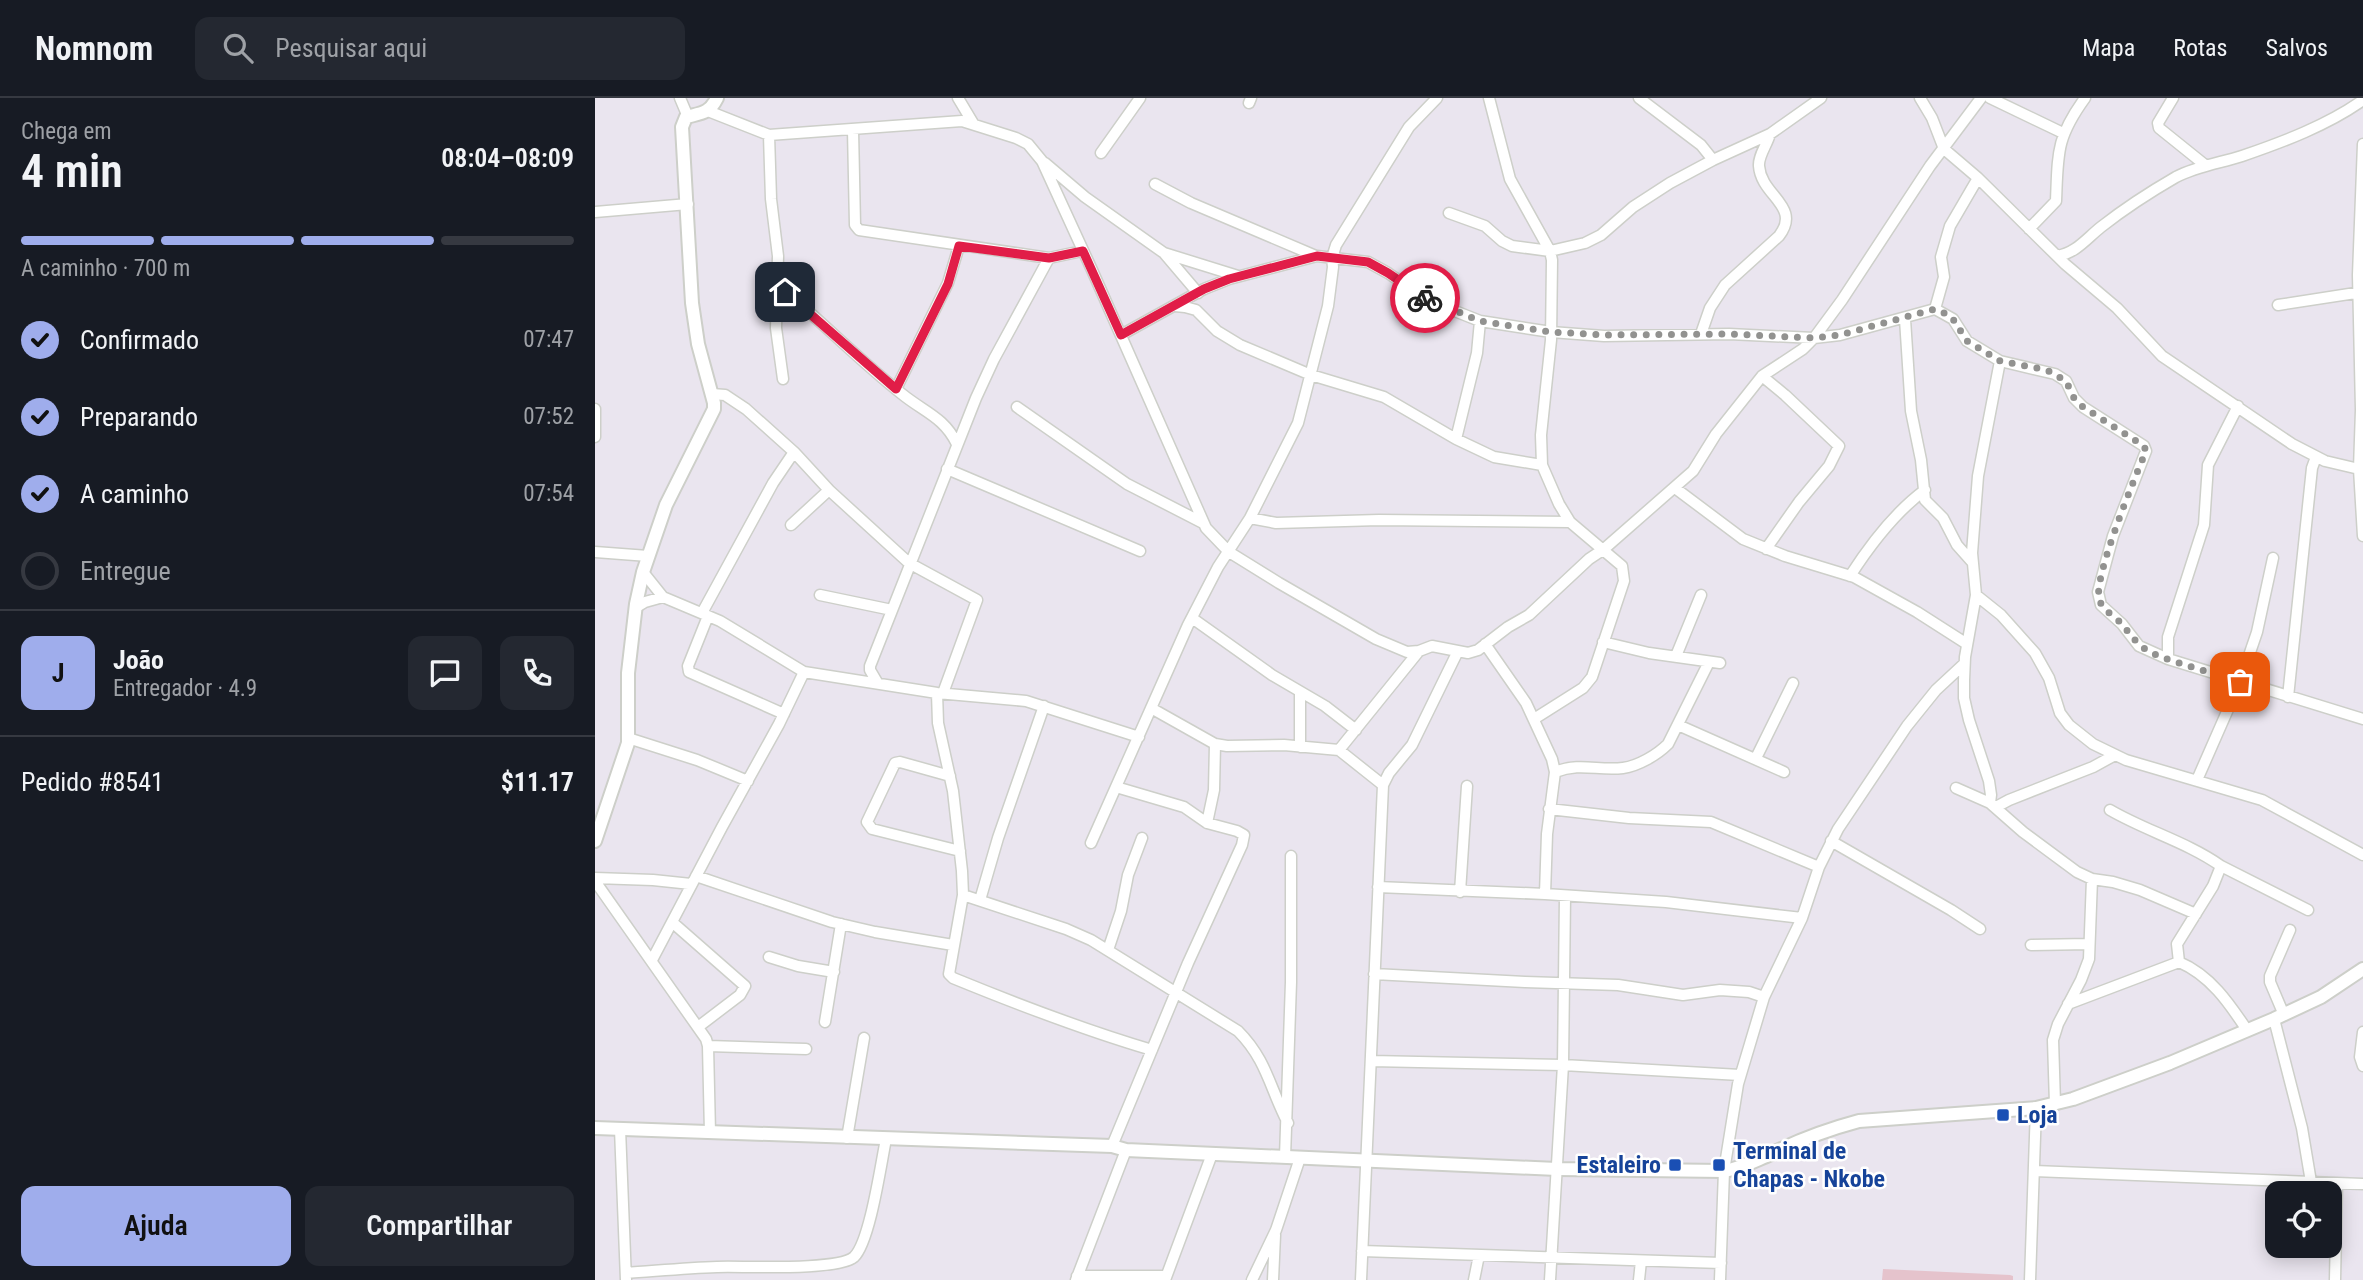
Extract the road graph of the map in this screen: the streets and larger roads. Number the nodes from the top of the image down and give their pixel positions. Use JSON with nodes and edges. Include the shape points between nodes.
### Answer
{"nodes":[{"id":1,"x":680,"y":98,"type":"edge"},
{"id":2,"x":717,"y":98,"type":"edge"},
{"id":3,"x":958,"y":98,"type":"edge"},
{"id":4,"x":1140,"y":98,"type":"edge"},
{"id":5,"x":1437,"y":98,"type":"edge"},
{"id":6,"x":1489,"y":98,"type":"edge"},
{"id":7,"x":1639,"y":98,"type":"edge"},
{"id":8,"x":1821,"y":98,"type":"edge"},
{"id":9,"x":1920,"y":98,"type":"edge"},
{"id":10,"x":1981,"y":98,"type":"edge"},
{"id":11,"x":1990,"y":98,"type":"edge"},
{"id":12,"x":2085,"y":98,"type":"edge"},
{"id":13,"x":2173,"y":98,"type":"edge"},
{"id":14,"x":2363,"y":100,"type":"edge"},
{"id":15,"x":708,"y":111,"type":"junction"},
{"id":16,"x":688,"y":117,"type":"junction"},
{"id":17,"x":973,"y":122,"type":"junction"},
{"id":18,"x":853,"y":130,"type":"junction"},
{"id":19,"x":2063,"y":133,"type":"junction"},
{"id":20,"x":1770,"y":134,"type":"junction"},
{"id":21,"x":769,"y":135,"type":"junction"},
{"id":22,"x":2363,"y":144,"type":"edge"},
{"id":23,"x":1944,"y":149,"type":"junction"},
{"id":24,"x":1101,"y":153,"type":"dead end"},
{"id":25,"x":1042,"y":160,"type":"junction"},
{"id":26,"x":1713,"y":160,"type":"junction"},
{"id":27,"x":2205,"y":165,"type":"junction"},
{"id":28,"x":2363,"y":174,"type":"edge"},
{"id":29,"x":1977,"y":178,"type":"junction"},
{"id":30,"x":1155,"y":184,"type":"dead end"},
{"id":31,"x":688,"y":204,"type":"junction"},
{"id":32,"x":595,"y":212,"type":"edge"},
{"id":33,"x":1449,"y":213,"type":"dead end"},
{"id":34,"x":2029,"y":229,"type":"junction"},
{"id":35,"x":959,"y":246,"type":"junction"},
{"id":36,"x":2080,"y":246,"type":"junction"},
{"id":37,"x":1083,"y":251,"type":"junction"},
{"id":38,"x":1550,"y":251,"type":"junction"},
{"id":39,"x":1164,"y":253,"type":"junction"},
{"id":40,"x":1317,"y":256,"type":"junction"},
{"id":41,"x":2057,"y":256,"type":"junction"},
{"id":42,"x":1049,"y":258,"type":"junction"},
{"id":43,"x":1332,"y":258,"type":"junction"},
{"id":44,"x":2074,"y":271,"type":"junction"},
{"id":45,"x":1238,"y":276,"type":"junction"},
{"id":46,"x":779,"y":290,"type":"junction"},
{"id":47,"x":2361,"y":292,"type":"edge"},
{"id":48,"x":1196,"y":294,"type":"junction"},
{"id":49,"x":1175,"y":306,"type":"junction"},
{"id":50,"x":2278,"y":306,"type":"dead end"},
{"id":51,"x":1935,"y":309,"type":"junction"},
{"id":52,"x":1196,"y":310,"type":"junction"},
{"id":53,"x":1905,"y":318,"type":"junction"},
{"id":54,"x":1480,"y":321,"type":"junction"},
{"id":55,"x":1551,"y":332,"type":"junction"},
{"id":56,"x":1701,"y":334,"type":"junction"},
{"id":57,"x":1121,"y":335,"type":"junction"},
{"id":58,"x":1814,"y":338,"type":"junction"},
{"id":59,"x":2000,"y":361,"type":"junction"},
{"id":60,"x":1311,"y":375,"type":"junction"},
{"id":61,"x":1762,"y":376,"type":"junction"},
{"id":62,"x":783,"y":379,"type":"dead end"},
{"id":63,"x":896,"y":389,"type":"junction"},
{"id":64,"x":712,"y":394,"type":"junction"},
{"id":65,"x":2238,"y":406,"type":"junction"},
{"id":66,"x":1017,"y":407,"type":"dead end"},
{"id":67,"x":595,"y":409,"type":"edge"},
{"id":68,"x":595,"y":437,"type":"edge"},
{"id":69,"x":1456,"y":439,"type":"junction"},
{"id":70,"x":957,"y":444,"type":"junction"},
{"id":71,"x":794,"y":452,"type":"junction"},
{"id":72,"x":2316,"y":457,"type":"junction"},
{"id":73,"x":1542,"y":465,"type":"junction"},
{"id":74,"x":947,"y":469,"type":"junction"},
{"id":75,"x":2359,"y":469,"type":"junction"},
{"id":76,"x":1675,"y":488,"type":"junction"},
{"id":77,"x":829,"y":490,"type":"junction"},
{"id":78,"x":1925,"y":491,"type":"junction"},
{"id":79,"x":2362,"y":491,"type":"edge"},
{"id":80,"x":1250,"y":518,"type":"junction"},
{"id":81,"x":1570,"y":522,"type":"junction"},
{"id":82,"x":1203,"y":523,"type":"junction"},
{"id":83,"x":791,"y":525,"type":"dead end"},
{"id":84,"x":2363,"y":536,"type":"edge"},
{"id":85,"x":1588,"y":539,"type":"junction"},
{"id":86,"x":1604,"y":549,"type":"junction"},
{"id":87,"x":1766,"y":549,"type":"junction"},
{"id":88,"x":1140,"y":551,"type":"dead end"},
{"id":89,"x":595,"y":552,"type":"edge"},
{"id":90,"x":1229,"y":552,"type":"junction"},
{"id":91,"x":648,"y":556,"type":"junction"},
{"id":92,"x":2273,"y":558,"type":"dead end"},
{"id":93,"x":1589,"y":559,"type":"junction"},
{"id":94,"x":909,"y":563,"type":"junction"},
{"id":95,"x":1973,"y":563,"type":"junction"},
{"id":96,"x":643,"y":572,"type":"junction"},
{"id":97,"x":1850,"y":576,"type":"junction"},
{"id":98,"x":820,"y":595,"type":"dead end"},
{"id":99,"x":1701,"y":595,"type":"dead end"},
{"id":100,"x":1976,"y":595,"type":"junction"},
{"id":101,"x":663,"y":597,"type":"junction"},
{"id":102,"x":635,"y":608,"type":"junction"},
{"id":103,"x":892,"y":610,"type":"junction"},
{"id":104,"x":705,"y":614,"type":"junction"},
{"id":105,"x":1192,"y":618,"type":"junction"},
{"id":106,"x":1603,"y":642,"type":"junction"},
{"id":107,"x":1967,"y":644,"type":"junction"},
{"id":108,"x":1485,"y":645,"type":"junction"},
{"id":109,"x":1419,"y":651,"type":"junction"},
{"id":110,"x":1458,"y":651,"type":"junction"},
{"id":111,"x":1676,"y":656,"type":"junction"},
{"id":112,"x":2168,"y":659,"type":"junction"},
{"id":113,"x":1964,"y":664,"type":"junction"},
{"id":114,"x":804,"y":671,"type":"junction"},
{"id":115,"x":877,"y":682,"type":"junction"},
{"id":116,"x":2240,"y":682,"type":"junction"},
{"id":117,"x":1793,"y":683,"type":"dead end"},
{"id":118,"x":940,"y":693,"type":"junction"},
{"id":119,"x":1300,"y":693,"type":"junction"},
{"id":120,"x":2288,"y":697,"type":"junction"},
{"id":121,"x":1044,"y":706,"type":"junction"},
{"id":122,"x":1151,"y":708,"type":"junction"},
{"id":123,"x":784,"y":714,"type":"junction"},
{"id":124,"x":1534,"y":719,"type":"junction"},
{"id":125,"x":2363,"y":719,"type":"edge"},
{"id":126,"x":1678,"y":725,"type":"junction"},
{"id":127,"x":1356,"y":730,"type":"junction"},
{"id":128,"x":1139,"y":737,"type":"junction"},
{"id":129,"x":628,"y":738,"type":"junction"},
{"id":130,"x":1215,"y":744,"type":"junction"},
{"id":131,"x":1300,"y":747,"type":"junction"},
{"id":132,"x":1339,"y":750,"type":"junction"},
{"id":133,"x":2115,"y":755,"type":"junction"},
{"id":134,"x":1755,"y":758,"type":"junction"},
{"id":135,"x":1555,"y":772,"type":"junction"},
{"id":136,"x":1784,"y":772,"type":"dead end"},
{"id":137,"x":950,"y":776,"type":"junction"},
{"id":138,"x":2197,"y":780,"type":"junction"},
{"id":139,"x":748,"y":781,"type":"junction"},
{"id":140,"x":1383,"y":785,"type":"junction"},
{"id":141,"x":1467,"y":786,"type":"dead end"},
{"id":142,"x":1116,"y":787,"type":"junction"},
{"id":143,"x":1956,"y":788,"type":"dead end"},
{"id":144,"x":1993,"y":805,"type":"junction"},
{"id":145,"x":1549,"y":809,"type":"junction"},
{"id":146,"x":2110,"y":810,"type":"dead end"},
{"id":147,"x":1207,"y":823,"type":"junction"},
{"id":148,"x":1142,"y":838,"type":"dead end"},
{"id":149,"x":595,"y":841,"type":"edge"},
{"id":150,"x":1831,"y":841,"type":"junction"},
{"id":151,"x":1091,"y":843,"type":"dead end"},
{"id":152,"x":960,"y":851,"type":"junction"},
{"id":153,"x":2363,"y":855,"type":"edge"},
{"id":154,"x":1291,"y":856,"type":"dead end"},
{"id":155,"x":2221,"y":866,"type":"junction"},
{"id":156,"x":1819,"y":867,"type":"junction"},
{"id":157,"x":595,"y":879,"type":"edge"},
{"id":158,"x":2092,"y":879,"type":"junction"},
{"id":159,"x":694,"y":880,"type":"junction"},
{"id":160,"x":1378,"y":887,"type":"junction"},
{"id":161,"x":1460,"y":892,"type":"junction"},
{"id":162,"x":1545,"y":894,"type":"junction"},
{"id":163,"x":963,"y":895,"type":"junction"},
{"id":164,"x":1565,"y":896,"type":"junction"},
{"id":165,"x":980,"y":900,"type":"junction"},
{"id":166,"x":2308,"y":910,"type":"dead end"},
{"id":167,"x":2196,"y":914,"type":"junction"},
{"id":168,"x":1802,"y":918,"type":"junction"},
{"id":169,"x":671,"y":922,"type":"junction"},
{"id":170,"x":841,"y":924,"type":"junction"},
{"id":171,"x":1980,"y":929,"type":"dead end"},
{"id":172,"x":2290,"y":930,"type":"dead end"},
{"id":173,"x":2089,"y":944,"type":"junction"},
{"id":174,"x":953,"y":945,"type":"junction"},
{"id":175,"x":2031,"y":945,"type":"dead end"},
{"id":176,"x":1108,"y":950,"type":"junction"},
{"id":177,"x":769,"y":957,"type":"dead end"},
{"id":178,"x":652,"y":960,"type":"junction"},
{"id":179,"x":2179,"y":962,"type":"junction"},
{"id":180,"x":2363,"y":969,"type":"edge"},
{"id":181,"x":834,"y":972,"type":"junction"},
{"id":182,"x":1374,"y":974,"type":"junction"},
{"id":183,"x":1564,"y":982,"type":"junction"},
{"id":184,"x":1176,"y":993,"type":"junction"},
{"id":185,"x":1764,"y":997,"type":"junction"},
{"id":186,"x":2068,"y":1004,"type":"junction"},
{"id":187,"x":2279,"y":1017,"type":"junction"},
{"id":188,"x":825,"y":1022,"type":"dead end"},
{"id":189,"x":698,"y":1027,"type":"junction"},
{"id":190,"x":2247,"y":1030,"type":"junction"},
{"id":191,"x":2363,"y":1032,"type":"edge"},
{"id":192,"x":864,"y":1038,"type":"dead end"},
{"id":193,"x":708,"y":1046,"type":"junction"},
{"id":194,"x":806,"y":1049,"type":"dead end"},
{"id":195,"x":1152,"y":1050,"type":"junction"},
{"id":196,"x":1371,"y":1061,"type":"junction"},
{"id":197,"x":1563,"y":1065,"type":"junction"},
{"id":198,"x":2363,"y":1066,"type":"edge"},
{"id":199,"x":1740,"y":1075,"type":"junction"},
{"id":200,"x":2055,"y":1104,"type":"junction"},
{"id":201,"x":2036,"y":1108,"type":"junction"},
{"id":202,"x":1288,"y":1123,"type":"junction"},
{"id":203,"x":595,"y":1128,"type":"edge"},
{"id":204,"x":620,"y":1129,"type":"junction"},
{"id":205,"x":710,"y":1133,"type":"junction"},
{"id":206,"x":847,"y":1138,"type":"junction"},
{"id":207,"x":886,"y":1139,"type":"junction"},
{"id":208,"x":1112,"y":1146,"type":"junction"},
{"id":209,"x":1126,"y":1150,"type":"junction"},
{"id":210,"x":1212,"y":1154,"type":"junction"},
{"id":211,"x":1285,"y":1157,"type":"junction"},
{"id":212,"x":1300,"y":1158,"type":"junction"},
{"id":213,"x":1367,"y":1162,"type":"junction"},
{"id":214,"x":1557,"y":1169,"type":"junction"},
{"id":215,"x":1724,"y":1171,"type":"junction"},
{"id":216,"x":2034,"y":1171,"type":"junction"},
{"id":217,"x":2286,"y":1181,"type":"edge"},
{"id":218,"x":2311,"y":1181,"type":"edge"},
{"id":219,"x":2342,"y":1183,"type":"edge"},
{"id":220,"x":2363,"y":1184,"type":"edge"},
{"id":221,"x":1276,"y":1230,"type":"junction"},
{"id":222,"x":1362,"y":1251,"type":"junction"},
{"id":223,"x":1479,"y":1255,"type":"junction"},
{"id":224,"x":1553,"y":1258,"type":"junction"},
{"id":225,"x":2335,"y":1258,"type":"edge"},
{"id":226,"x":1641,"y":1261,"type":"junction"},
{"id":227,"x":1721,"y":1263,"type":"junction"},
{"id":228,"x":626,"y":1276,"type":"edge"},
{"id":229,"x":1077,"y":1278,"type":"edge"},
{"id":230,"x":1166,"y":1278,"type":"edge"},
{"id":231,"x":1251,"y":1280,"type":"edge"},
{"id":232,"x":1273,"y":1280,"type":"edge"},
{"id":233,"x":1361,"y":1280,"type":"edge"},
{"id":234,"x":1474,"y":1280,"type":"edge"},
{"id":235,"x":1550,"y":1280,"type":"edge"},
{"id":236,"x":1639,"y":1280,"type":"edge"},
{"id":237,"x":1720,"y":1280,"type":"edge"},
{"id":238,"x":2029,"y":1280,"type":"edge"},
{"id":239,"x":2335,"y":1280,"type":"edge"}],
"edges":[{"from":1,"to":16,"type":"street"},
{"from":2,"to":15,"type":"street"},
{"from":3,"to":17,"type":"street"},
{"from":4,"to":24,"type":"street"},
{"from":5,"to":43,"type":"street","via":[[1409,127]]},
{"from":6,"to":38,"type":"street","via":[[1510,179]]},
{"from":7,"to":26,"type":"street","via":[[1701,145]]},
{"from":8,"to":20,"type":"street"},
{"from":9,"to":23,"type":"street"},
{"from":10,"to":23,"type":"street"},
{"from":11,"to":19,"type":"street"},
{"from":12,"to":19,"type":"street"},
{"from":13,"to":27,"type":"street","via":[[2159,128]]},
{"from":14,"to":27,"type":"street","via":[[2263,149]]},
{"from":15,"to":16,"type":"street"},
{"from":15,"to":21,"type":"street"},
{"from":16,"to":31,"type":"street","via":[[682,127]]},
{"from":17,"to":18,"type":"street"},
{"from":17,"to":25,"type":"street","via":[[1028,144]]},
{"from":18,"to":21,"type":"street"},
{"from":18,"to":35,"type":"street","via":[[856,228]]},
{"from":19,"to":34,"type":"street","via":[[2056,201]]},
{"from":20,"to":26,"type":"street"},
{"from":20,"to":56,"type":"street","via":[[1759,168],[1761,179],[1786,212],[1786,227],[1725,285]]},
{"from":21,"to":46,"type":"street"},
{"from":22,"to":28,"type":"street"},
{"from":23,"to":29,"type":"street"},
{"from":23,"to":58,"type":"street"},
{"from":25,"to":37,"type":"street"},
{"from":25,"to":39,"type":"street"},
{"from":26,"to":38,"type":"street","via":[[1652,194],[1592,240]]},
{"from":27,"to":36,"type":"street","via":[[2153,191]]},
{"from":28,"to":47,"type":"street"},
{"from":29,"to":34,"type":"street"},
{"from":29,"to":51,"type":"street","via":[[1950,226]]},
{"from":30,"to":40,"type":"street"},
{"from":31,"to":32,"type":"street"},
{"from":31,"to":64,"type":"street","via":[[692,303]]},
{"from":33,"to":38,"type":"street","via":[[1485,226],[1507,244]]},
{"from":34,"to":41,"type":"street"},
{"from":35,"to":42,"type":"street"},
{"from":35,"to":63,"type":"street","via":[[948,284]]},
{"from":36,"to":41,"type":"street"},
{"from":36,"to":44,"type":"street"},
{"from":37,"to":42,"type":"street"},
{"from":37,"to":57,"type":"street"},
{"from":38,"to":55,"type":"street"},
{"from":39,"to":45,"type":"street"},
{"from":39,"to":48,"type":"street"},
{"from":40,"to":43,"type":"street"},
{"from":40,"to":45,"type":"street"},
{"from":41,"to":44,"type":"street"},
{"from":42,"to":70,"type":"street","via":[[994,359]]},
{"from":43,"to":54,"type":"street","via":[[1368,262],[1427,300]]},
{"from":43,"to":60,"type":"street","via":[[1328,306]]},
{"from":44,"to":65,"type":"street","via":[[2162,356]]},
{"from":45,"to":48,"type":"street"},
{"from":46,"to":62,"type":"street","via":[[776,328]]},
{"from":46,"to":63,"type":"street"},
{"from":47,"to":50,"type":"street"},
{"from":47,"to":75,"type":"street"},
{"from":48,"to":49,"type":"street"},
{"from":48,"to":52,"type":"street"},
{"from":49,"to":52,"type":"street"},
{"from":49,"to":57,"type":"street"},
{"from":51,"to":53,"type":"street"},
{"from":51,"to":59,"type":"street","via":[[1951,316],[1967,341]]},
{"from":52,"to":60,"type":"street","via":[[1232,341]]},
{"from":53,"to":58,"type":"street"},
{"from":53,"to":78,"type":"street","via":[[1911,411]]},
{"from":54,"to":55,"type":"street"},
{"from":54,"to":69,"type":"street"},
{"from":55,"to":56,"type":"street"},
{"from":55,"to":73,"type":"street"},
{"from":56,"to":58,"type":"street"},
{"from":57,"to":82,"type":"street"},
{"from":58,"to":61,"type":"street"},
{"from":59,"to":95,"type":"street","via":[[1978,476]]},
{"from":59,"to":112,"type":"street","via":[[2055,374],[2066,381],[2083,407],[2144,446],[2098,592],[2101,605],[2139,646]]},
{"from":60,"to":69,"type":"street","via":[[1384,397]]},
{"from":60,"to":80,"type":"street","via":[[1298,423]]},
{"from":61,"to":76,"type":"street","via":[[1693,471]]},
{"from":61,"to":87,"type":"street","via":[[1839,446]]},
{"from":63,"to":70,"type":"street","via":[[941,420]]},
{"from":64,"to":71,"type":"street","via":[[732,398]]},
{"from":64,"to":91,"type":"street","via":[[714,409],[666,505]]},
{"from":65,"to":72,"type":"street"},
{"from":65,"to":112,"type":"street","via":[[2209,465],[2204,525],[2168,637]]},
{"from":66,"to":82,"type":"street","via":[[1127,484]]},
{"from":67,"to":68,"type":"street"},
{"from":69,"to":73,"type":"street","via":[[1503,460]]},
{"from":70,"to":74,"type":"street"},
{"from":71,"to":77,"type":"street"},
{"from":71,"to":104,"type":"street"},
{"from":72,"to":75,"type":"street"},
{"from":72,"to":120,"type":"street"},
{"from":73,"to":81,"type":"street"},
{"from":74,"to":88,"type":"street"},
{"from":74,"to":94,"type":"street"},
{"from":75,"to":79,"type":"street"},
{"from":76,"to":86,"type":"street"},
{"from":76,"to":87,"type":"street","via":[[1744,539]]},
{"from":77,"to":83,"type":"street"},
{"from":77,"to":94,"type":"street"},
{"from":78,"to":95,"type":"street","via":[[1925,500]]},
{"from":78,"to":97,"type":"street","via":[[1880,535]]},
{"from":79,"to":84,"type":"street"},
{"from":80,"to":81,"type":"street","via":[[1276,523]]},
{"from":80,"to":90,"type":"street"},
{"from":81,"to":85,"type":"street"},
{"from":82,"to":90,"type":"street"},
{"from":85,"to":86,"type":"street"},
{"from":85,"to":93,"type":"street"},
{"from":86,"to":93,"type":"street"},
{"from":86,"to":106,"type":"street","via":[[1622,566],[1624,581]]},
{"from":87,"to":97,"type":"street"},
{"from":89,"to":91,"type":"street"},
{"from":90,"to":105,"type":"street"},
{"from":90,"to":109,"type":"street","via":[[1376,639],[1407,652]]},
{"from":91,"to":96,"type":"street"},
{"from":92,"to":116,"type":"street","via":[[2257,632]]},
{"from":93,"to":108,"type":"street","via":[[1534,611]]},
{"from":94,"to":103,"type":"street"},
{"from":94,"to":118,"type":"street","via":[[977,600]]},
{"from":95,"to":100,"type":"street"},
{"from":96,"to":101,"type":"street"},
{"from":96,"to":102,"type":"street"},
{"from":97,"to":107,"type":"street"},
{"from":98,"to":103,"type":"street"},
{"from":99,"to":111,"type":"street"},
{"from":100,"to":107,"type":"street"},
{"from":100,"to":133,"type":"street","via":[[2035,653],[2069,725]]},
{"from":101,"to":102,"type":"street"},
{"from":101,"to":104,"type":"street"},
{"from":102,"to":129,"type":"street"},
{"from":103,"to":115,"type":"street","via":[[870,666]]},
{"from":104,"to":114,"type":"street"},
{"from":104,"to":123,"type":"street","via":[[689,672]]},
{"from":105,"to":119,"type":"street"},
{"from":105,"to":122,"type":"street"},
{"from":106,"to":111,"type":"street"},
{"from":106,"to":124,"type":"street","via":[[1588,683]]},
{"from":107,"to":113,"type":"street"},
{"from":108,"to":110,"type":"street","via":[[1468,653]]},
{"from":108,"to":124,"type":"street"},
{"from":109,"to":110,"type":"street","via":[[1432,646]]},
{"from":109,"to":127,"type":"street"},
{"from":110,"to":140,"type":"street","via":[[1412,745]]},
{"from":111,"to":126,"type":"street","via":[[1715,663]]},
{"from":112,"to":116,"type":"street"},
{"from":113,"to":144,"type":"street","via":[[1964,698]]},
{"from":113,"to":150,"type":"street","via":[[1906,726]]},
{"from":114,"to":115,"type":"street"},
{"from":114,"to":123,"type":"street"},
{"from":115,"to":118,"type":"street"},
{"from":116,"to":120,"type":"street"},
{"from":116,"to":138,"type":"street"},
{"from":117,"to":134,"type":"street"},
{"from":118,"to":121,"type":"street"},
{"from":118,"to":137,"type":"street","via":[[938,723]]},
{"from":119,"to":127,"type":"street"},
{"from":119,"to":131,"type":"street"},
{"from":120,"to":125,"type":"street"},
{"from":121,"to":128,"type":"street"},
{"from":121,"to":165,"type":"street"},
{"from":122,"to":128,"type":"street"},
{"from":122,"to":130,"type":"street"},
{"from":123,"to":139,"type":"street"},
{"from":124,"to":135,"type":"street"},
{"from":126,"to":134,"type":"street"},
{"from":126,"to":135,"type":"street","via":[[1661,751],[1625,768],[1579,765]]},
{"from":127,"to":132,"type":"street"},
{"from":128,"to":142,"type":"street"},
{"from":129,"to":139,"type":"street"},
{"from":129,"to":149,"type":"street"},
{"from":130,"to":131,"type":"street"},
{"from":130,"to":147,"type":"street","via":[[1214,790]]},
{"from":131,"to":132,"type":"street"},
{"from":132,"to":140,"type":"street"},
{"from":133,"to":138,"type":"street"},
{"from":133,"to":144,"type":"street"},
{"from":134,"to":136,"type":"street"},
{"from":135,"to":145,"type":"street"},
{"from":137,"to":152,"type":"street"},
{"from":137,"to":152,"type":"street","via":[[895,763],[867,822],[871,830]]},
{"from":138,"to":153,"type":"street","via":[[2262,800]]},
{"from":139,"to":159,"type":"street"},
{"from":140,"to":160,"type":"street"},
{"from":141,"to":161,"type":"street"},
{"from":142,"to":147,"type":"street","via":[[1184,807]]},
{"from":142,"to":151,"type":"street"},
{"from":143,"to":144,"type":"street"},
{"from":144,"to":158,"type":"street","via":[[2058,859]]},
{"from":145,"to":156,"type":"street","via":[[1711,822]]},
{"from":145,"to":162,"type":"street"},
{"from":146,"to":155,"type":"street"},
{"from":147,"to":184,"type":"street","via":[[1244,835]]},
{"from":148,"to":176,"type":"street"},
{"from":150,"to":156,"type":"street"},
{"from":150,"to":171,"type":"street"},
{"from":152,"to":163,"type":"street"},
{"from":154,"to":202,"type":"street"},
{"from":155,"to":166,"type":"street"},
{"from":155,"to":167,"type":"street"},
{"from":156,"to":168,"type":"street"},
{"from":157,"to":159,"type":"street"},
{"from":157,"to":178,"type":"street"},
{"from":158,"to":167,"type":"street","via":[[2140,890]]},
{"from":158,"to":173,"type":"street"},
{"from":159,"to":169,"type":"street"},
{"from":159,"to":170,"type":"street"},
{"from":160,"to":161,"type":"street"},
{"from":160,"to":182,"type":"street"},
{"from":161,"to":162,"type":"street"},
{"from":162,"to":164,"type":"street"},
{"from":163,"to":165,"type":"street"},
{"from":163,"to":174,"type":"street"},
{"from":164,"to":168,"type":"street"},
{"from":164,"to":183,"type":"street"},
{"from":165,"to":176,"type":"street","via":[[1066,929]]},
{"from":167,"to":179,"type":"street","via":[[2177,944]]},
{"from":168,"to":185,"type":"street"},
{"from":169,"to":178,"type":"street"},
{"from":169,"to":189,"type":"street","via":[[745,986]]},
{"from":170,"to":174,"type":"street"},
{"from":170,"to":181,"type":"street"},
{"from":172,"to":187,"type":"street","via":[[2270,976]]},
{"from":173,"to":175,"type":"street"},
{"from":173,"to":186,"type":"street","via":[[2085,971]]},
{"from":174,"to":195,"type":"street","via":[[949,974],[953,978],[1089,1031]]},
{"from":176,"to":184,"type":"street"},
{"from":177,"to":181,"type":"street"},
{"from":178,"to":189,"type":"street"},
{"from":179,"to":186,"type":"street"},
{"from":179,"to":190,"type":"street","via":[[2212,984]]},
{"from":180,"to":187,"type":"street"},
{"from":181,"to":188,"type":"street"},
{"from":182,"to":183,"type":"street"},
{"from":182,"to":196,"type":"street"},
{"from":183,"to":185,"type":"street","via":[[1683,995],[1709,990]]},
{"from":183,"to":197,"type":"street"},
{"from":184,"to":195,"type":"street"},
{"from":184,"to":202,"type":"street","via":[[1245,1039],[1265,1066]]},
{"from":185,"to":199,"type":"street"},
{"from":186,"to":200,"type":"street","via":[[2053,1041]]},
{"from":187,"to":190,"type":"street"},
{"from":187,"to":218,"type":"street"},
{"from":189,"to":193,"type":"street"},
{"from":190,"to":200,"type":"street"},
{"from":191,"to":198,"type":"street"},
{"from":192,"to":206,"type":"street"},
{"from":193,"to":194,"type":"street"},
{"from":193,"to":205,"type":"street"},
{"from":195,"to":208,"type":"street"},
{"from":196,"to":197,"type":"street"},
{"from":196,"to":213,"type":"street"},
{"from":197,"to":199,"type":"street"},
{"from":197,"to":214,"type":"street"},
{"from":199,"to":215,"type":"street"},
{"from":200,"to":201,"type":"street"},
{"from":201,"to":215,"type":"street","via":[[1859,1121]]},
{"from":201,"to":216,"type":"street"},
{"from":202,"to":211,"type":"street"},
{"from":203,"to":204,"type":"street"},
{"from":204,"to":205,"type":"street"},
{"from":204,"to":228,"type":"street"},
{"from":205,"to":206,"type":"street"},
{"from":206,"to":207,"type":"street"},
{"from":207,"to":208,"type":"street"},
{"from":207,"to":228,"type":"street","via":[[863,1241],[847,1261]]},
{"from":208,"to":209,"type":"street"},
{"from":209,"to":210,"type":"street"},
{"from":209,"to":229,"type":"street"},
{"from":210,"to":211,"type":"street"},
{"from":210,"to":230,"type":"street"},
{"from":211,"to":212,"type":"street"},
{"from":212,"to":213,"type":"street"},
{"from":212,"to":221,"type":"street"},
{"from":213,"to":214,"type":"street"},
{"from":213,"to":222,"type":"street"},
{"from":214,"to":215,"type":"street"},
{"from":214,"to":224,"type":"street"},
{"from":215,"to":227,"type":"street"},
{"from":216,"to":217,"type":"street"},
{"from":216,"to":238,"type":"street"},
{"from":219,"to":220,"type":"street"},
{"from":221,"to":231,"type":"street"},
{"from":221,"to":232,"type":"street"},
{"from":222,"to":223,"type":"street"},
{"from":222,"to":233,"type":"street"},
{"from":223,"to":224,"type":"street"},
{"from":223,"to":234,"type":"street"},
{"from":224,"to":226,"type":"street"},
{"from":224,"to":235,"type":"street"},
{"from":225,"to":239,"type":"street"},
{"from":226,"to":227,"type":"street"},
{"from":226,"to":236,"type":"street"},
{"from":227,"to":237,"type":"street"},
{"from":229,"to":230,"type":"street"}]}
